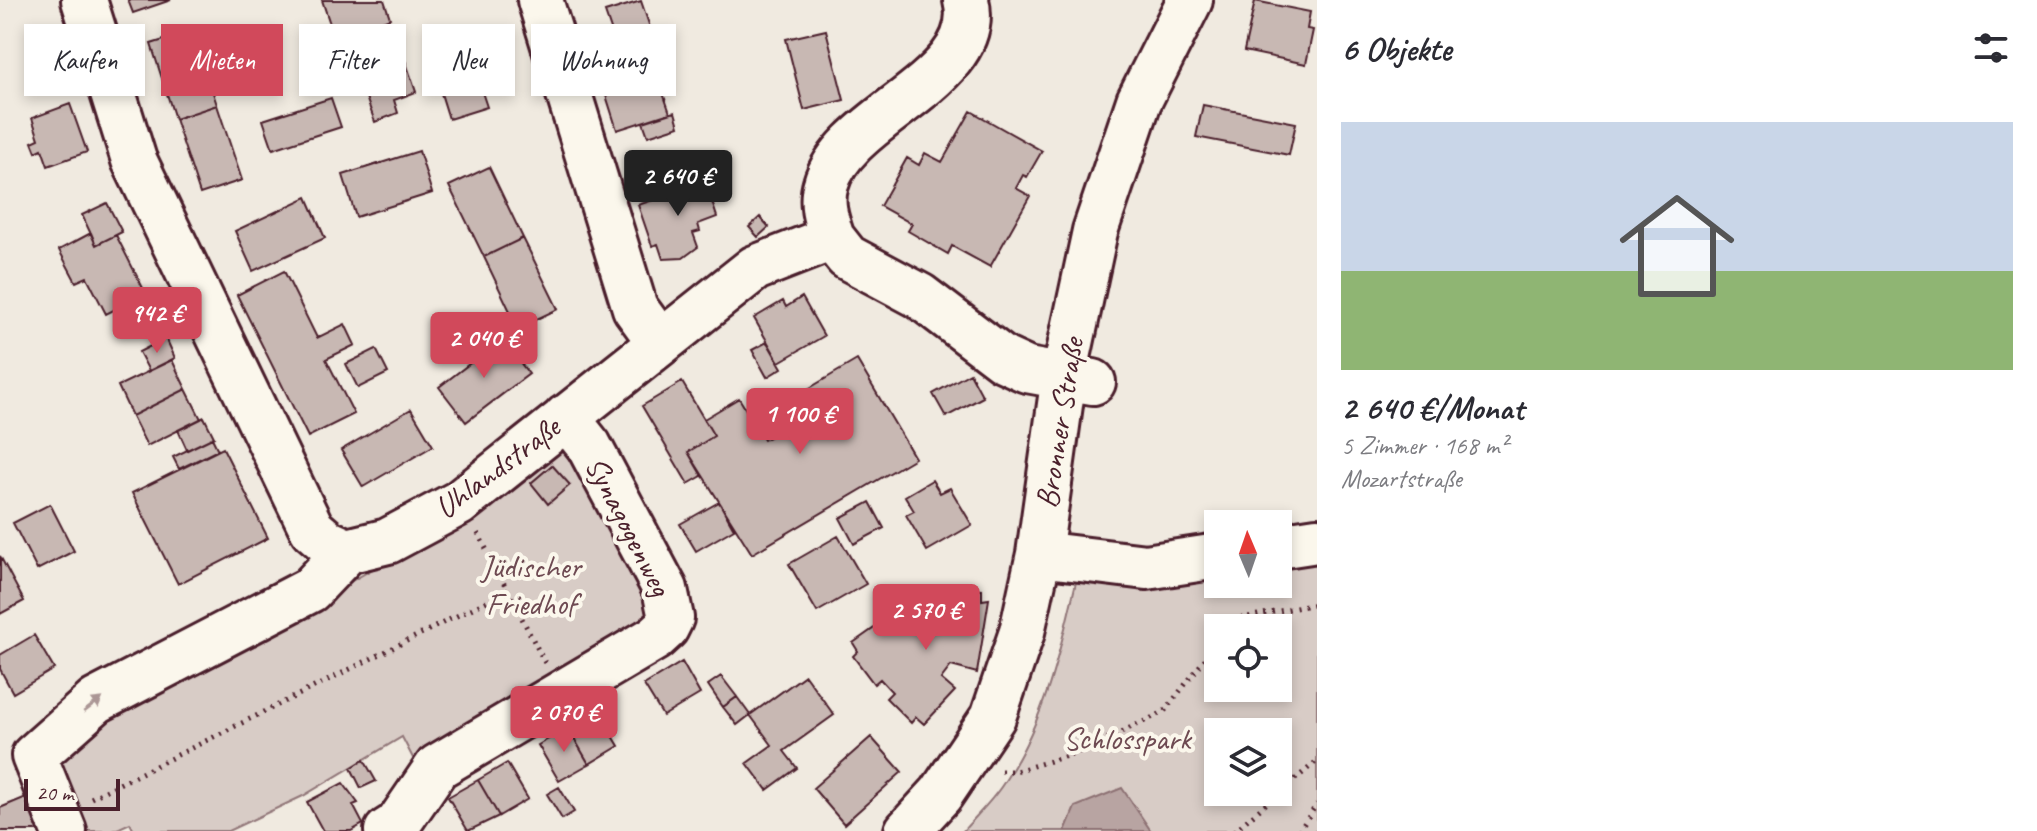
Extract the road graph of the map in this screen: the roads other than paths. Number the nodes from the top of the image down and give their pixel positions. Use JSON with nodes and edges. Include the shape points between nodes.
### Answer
{"nodes":[{"id":1,"x":84,"y":0,"type":"edge"},
{"id":2,"x":540,"y":0,"type":"edge"},
{"id":3,"x":1190,"y":0,"type":"edge"},
{"id":4,"x":966,"y":18,"type":"edge"},
{"id":5,"x":832,"y":238,"type":"junction"},
{"id":6,"x":659,"y":341,"type":"junction"},
{"id":7,"x":1078,"y":379,"type":"junction"},
{"id":8,"x":566,"y":417,"type":"junction"},
{"id":9,"x":1317,"y":540,"type":"edge"},
{"id":10,"x":1292,"y":544,"type":"edge"},
{"id":11,"x":347,"y":551,"type":"junction"},
{"id":12,"x":1039,"y":554,"type":"junction"},
{"id":13,"x":1204,"y":558,"type":"edge"},
{"id":14,"x":71,"y":818,"type":"edge"},
{"id":15,"x":387,"y":831,"type":"edge"},
{"id":16,"x":907,"y":831,"type":"edge"}],
"edges":[{"from":1,"to":11,"type":"street","via":[[134,160],[312,529]]},
{"from":2,"to":6,"type":"street","via":[[635,308]]},
{"from":3,"to":7,"type":"street","name":"Bronner Straße","via":[[1139,101],[1095,231]]},
{"from":4,"to":5,"type":"street","via":[[947,64],[869,129],[830,170],[823,202]]},
{"from":5,"to":6,"type":"street","name":"Uhlandstraße","via":[[755,268]]},
{"from":5,"to":7,"type":"street","via":[[847,257],[920,296],[1003,359],[1027,370]]},
{"from":6,"to":8,"type":"street","name":"Uhlandstraße"},
{"from":7,"to":12,"type":"street","name":"Bronner Straße"},
{"from":8,"to":11,"type":"street","name":"Uhlandstraße","via":[[459,503],[388,541]]},
{"from":8,"to":15,"type":"street","name":"Synagogenweg","via":[[589,446],[665,589],[671,618],[655,638],[437,767],[398,824]]},
{"from":9,"to":10,"type":"street"},
{"from":14,"to":11,"type":"street","one_way":true,"via":[[34,756],[96,701],[310,590]]},
{"from":12,"to":13,"type":"street","via":[[1146,567]]},
{"from":12,"to":16,"type":"street","name":"Bronner Straße","via":[[1022,632],[993,717],[941,794]]}]}
